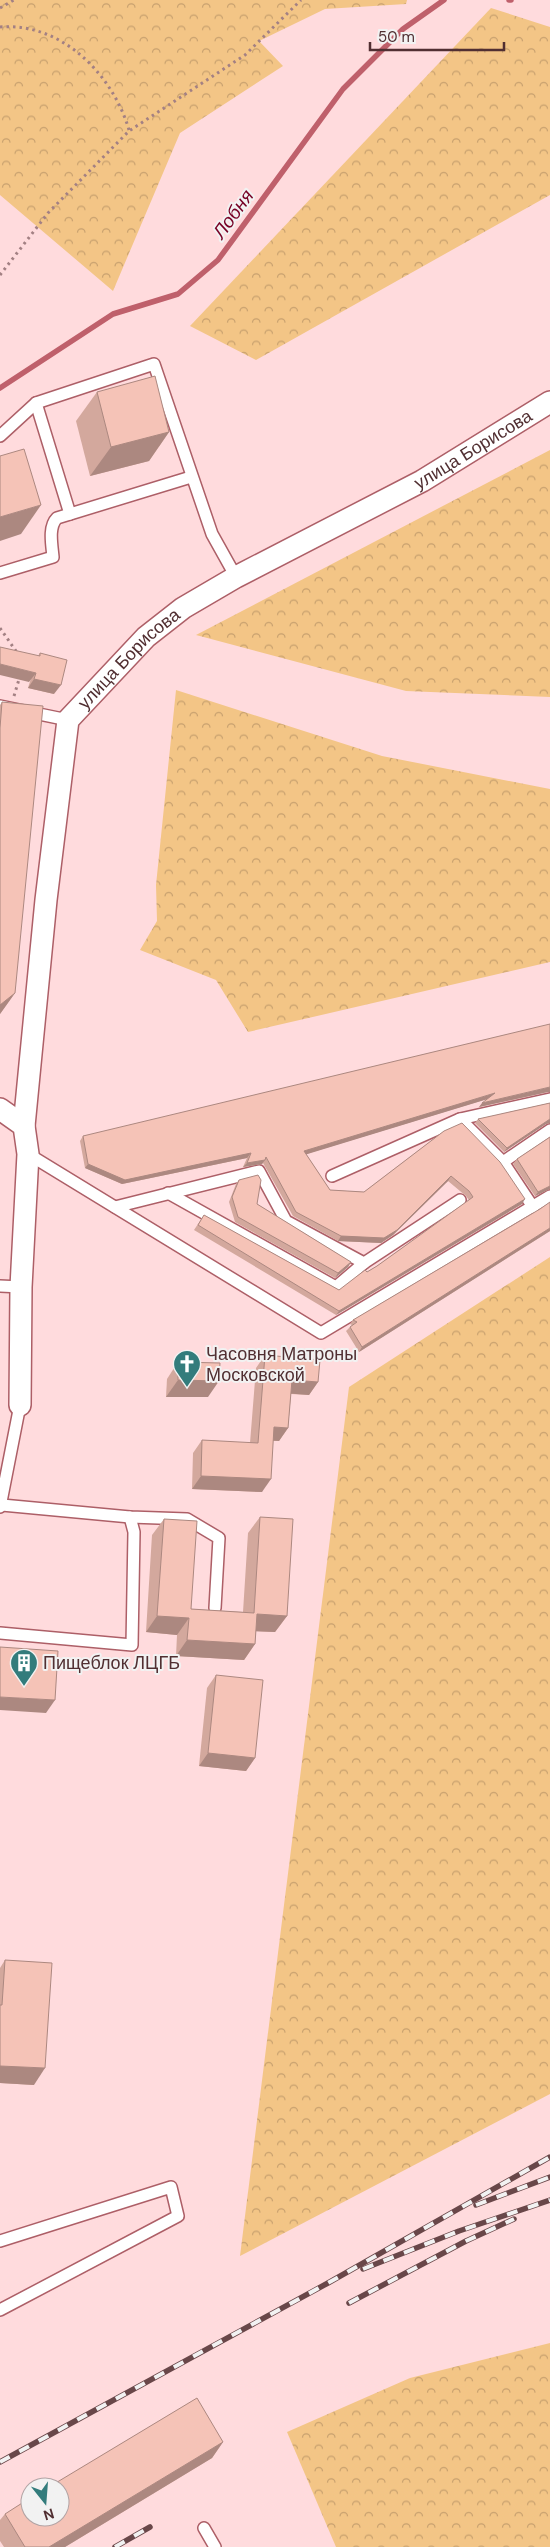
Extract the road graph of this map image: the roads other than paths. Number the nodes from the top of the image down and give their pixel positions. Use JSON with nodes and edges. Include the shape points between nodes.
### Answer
{"nodes":[{"id":1,"x":550,"y":402,"type":"edge"},
{"id":2,"x":36,"y":403,"type":"junction"},
{"id":3,"x":0,"y":436,"type":"edge"},
{"id":4,"x":191,"y":477,"type":"junction"},
{"id":5,"x":70,"y":514,"type":"junction"},
{"id":6,"x":0,"y":573,"type":"edge"},
{"id":7,"x":236,"y":577,"type":"junction"},
{"id":8,"x":6,"y":707,"type":"edge"},
{"id":9,"x":68,"y":720,"type":"junction"},
{"id":10,"x":550,"y":1099,"type":"edge"},
{"id":11,"x":0,"y":1109,"type":"edge"},
{"id":12,"x":460,"y":1119,"type":"junction"},
{"id":13,"x":24,"y":1126,"type":"junction"},
{"id":14,"x":550,"y":1130,"type":"edge"},
{"id":15,"x":28,"y":1154,"type":"junction"},
{"id":16,"x":503,"y":1162,"type":"junction"},
{"id":17,"x":332,"y":1176,"type":"dead end"},
{"id":18,"x":168,"y":1193,"type":"junction"},
{"id":19,"x":550,"y":1196,"type":"edge"},
{"id":20,"x":460,"y":1200,"type":"dead end"},
{"id":21,"x":115,"y":1207,"type":"junction"},
{"id":22,"x":533,"y":1207,"type":"junction"},
{"id":23,"x":364,"y":1264,"type":"junction"},
{"id":24,"x":0,"y":1286,"type":"edge"},
{"id":25,"x":21,"y":1287,"type":"junction"},
{"id":26,"x":20,"y":1405,"type":"joint"},
{"id":27,"x":1,"y":1506,"type":"edge"},
{"id":28,"x":130,"y":1517,"type":"junction"},
{"id":29,"x":215,"y":1608,"type":"dead end"},
{"id":30,"x":0,"y":1633,"type":"edge"},
{"id":31,"x":0,"y":2241,"type":"edge"},
{"id":32,"x":0,"y":2310,"type":"edge"},
{"id":33,"x":204,"y":2528,"type":"dead end"},
{"id":34,"x":215,"y":2547,"type":"edge"}],
"edges":[{"from":1,"to":7,"type":"street","name":"улица Борисова","via":[[422,481]]},
{"from":2,"to":3,"type":"lane"},
{"from":2,"to":4,"type":"lane","via":[[154,364]]},
{"from":2,"to":5,"type":"lane"},
{"from":4,"to":5,"type":"lane"},
{"from":4,"to":7,"type":"lane","via":[[212,534]]},
{"from":5,"to":6,"type":"lane","via":[[53,522],[53,557]]},
{"from":7,"to":9,"type":"street","name":"улица Борисова","via":[[184,608],[146,637]]},
{"from":8,"to":9,"type":"lane"},
{"from":9,"to":13,"type":"street","name":"улица Борисова","via":[[45,908]]},
{"from":10,"to":12,"type":"lane"},
{"from":11,"to":13,"type":"street"},
{"from":12,"to":16,"type":"lane"},
{"from":12,"to":17,"type":"lane"},
{"from":13,"to":15,"type":"street","name":"улица Борисова"},
{"from":14,"to":16,"type":"lane"},
{"from":15,"to":21,"type":"lane"},
{"from":15,"to":25,"type":"street","name":"улица Борисова"},
{"from":16,"to":22,"type":"lane"},
{"from":18,"to":21,"type":"lane"},
{"from":18,"to":23,"type":"lane","via":[[336,1287]]},
{"from":18,"to":23,"type":"lane","via":[[259,1170],[286,1221]]},
{"from":19,"to":22,"type":"lane"},
{"from":20,"to":23,"type":"lane"},
{"from":21,"to":22,"type":"lane","via":[[321,1333]]},
{"from":24,"to":25,"type":"lane"},
{"from":25,"to":26,"type":"street","name":"улица Борисова"},
{"from":26,"to":27,"type":"lane"},
{"from":27,"to":28,"type":"lane"},
{"from":28,"to":29,"type":"lane","via":[[187,1519],[219,1538]]},
{"from":28,"to":30,"type":"lane","via":[[134,1532],[132,1645]]},
{"from":31,"to":32,"type":"lane","via":[[172,2187],[178,2216]]},
{"from":33,"to":34,"type":"lane"}]}
